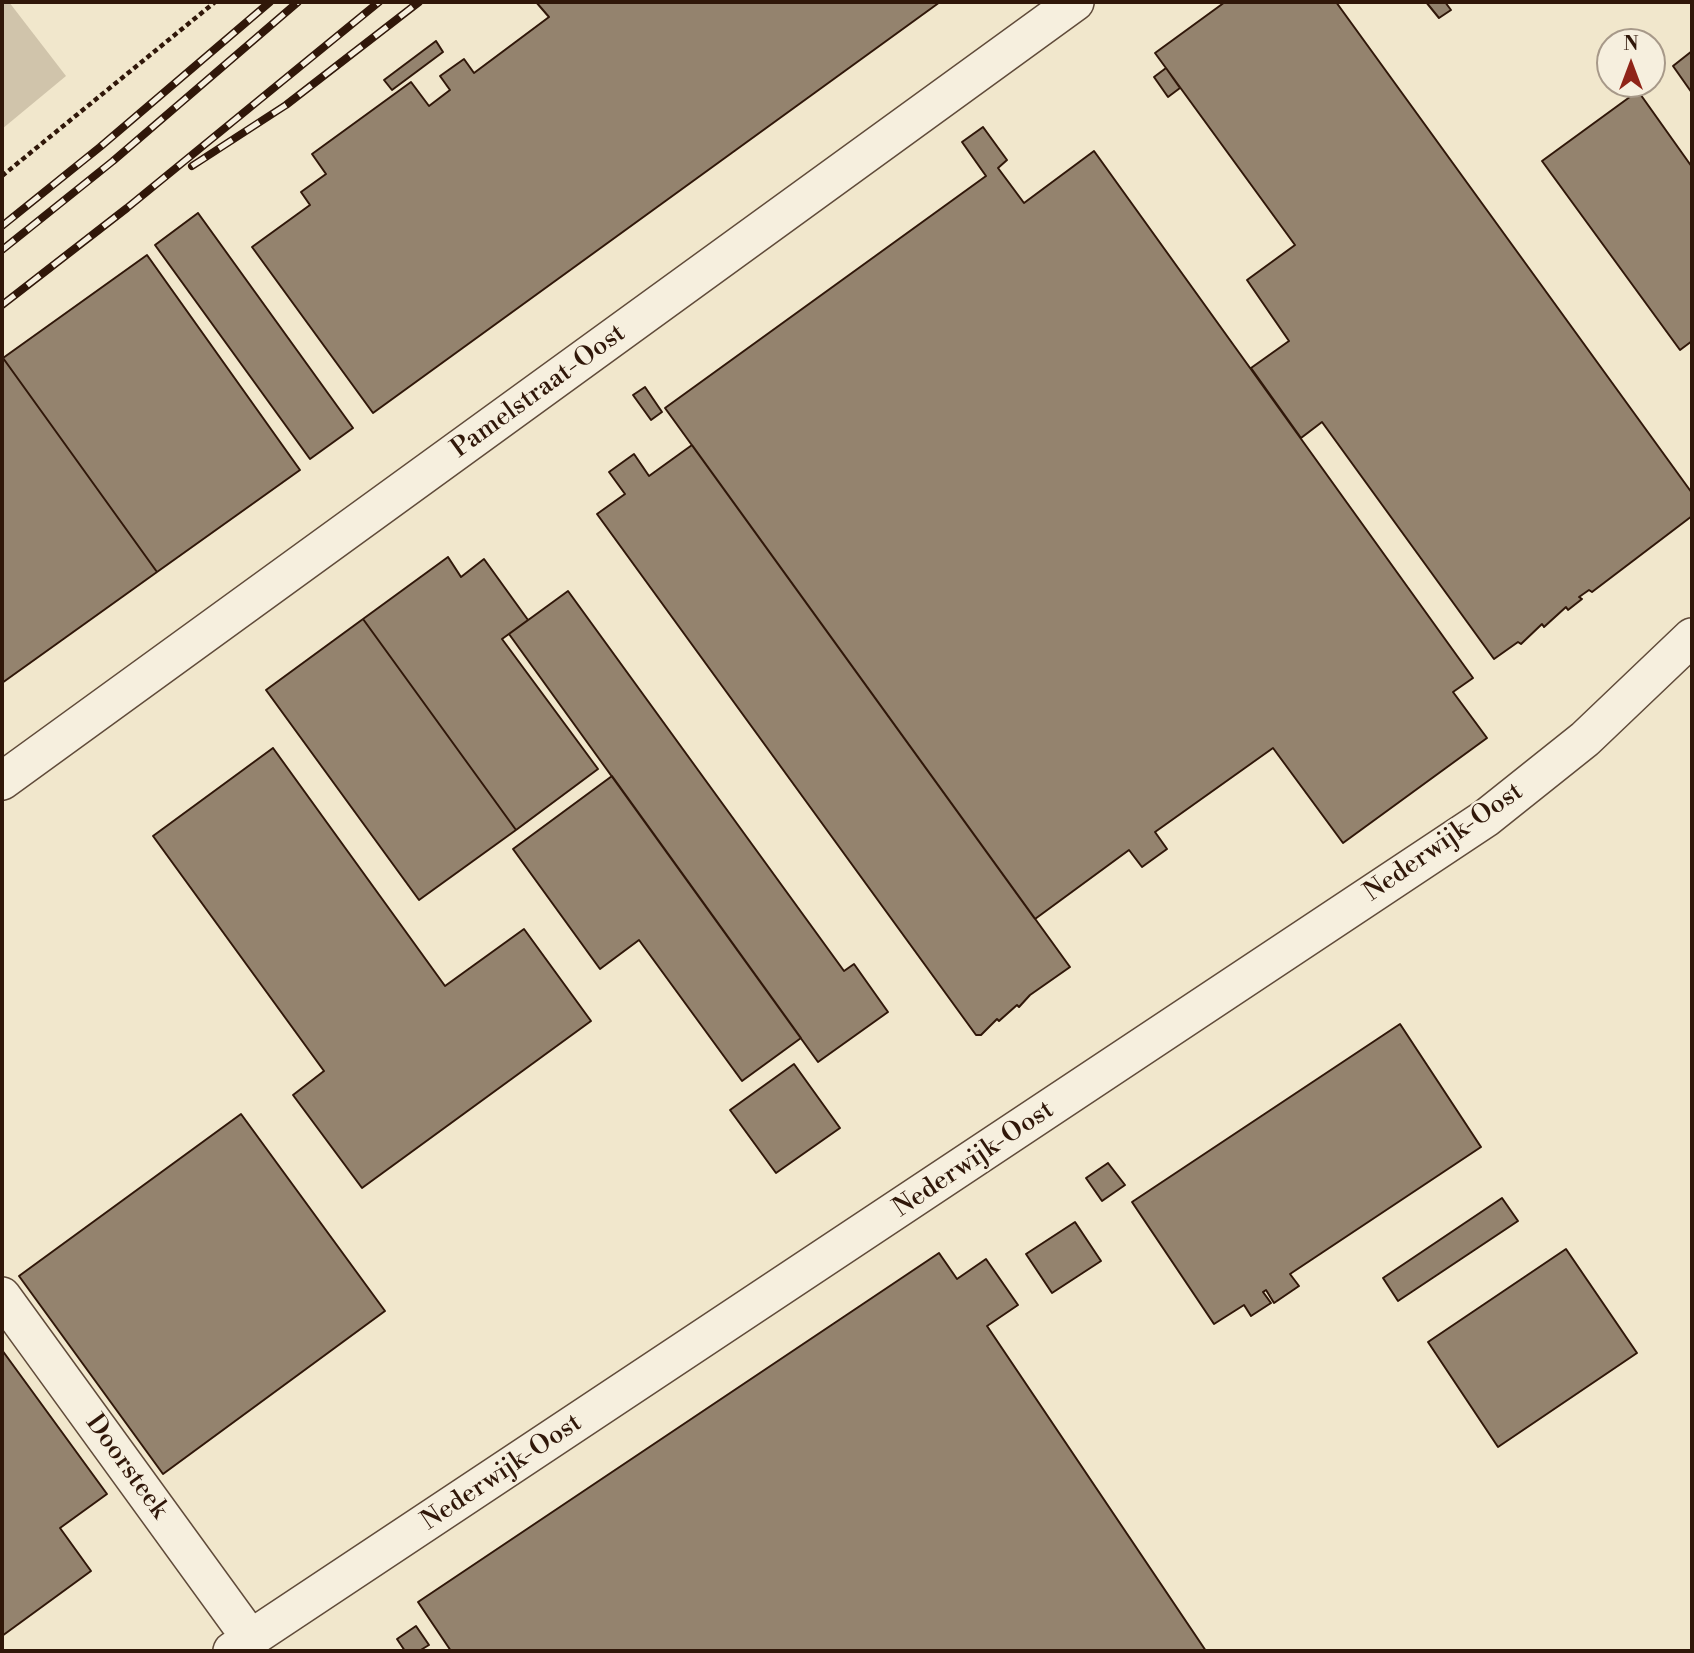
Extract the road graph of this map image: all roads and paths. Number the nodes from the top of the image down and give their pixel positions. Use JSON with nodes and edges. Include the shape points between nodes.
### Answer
{"nodes":[{"id":1,"x":215,"y":2,"type":"edge"},
{"id":2,"x":1075,"y":2,"type":"edge"},
{"id":3,"x":2,"y":176,"type":"edge"},
{"id":4,"x":1692,"y":637,"type":"edge"},
{"id":5,"x":2,"y":781,"type":"edge"},
{"id":6,"x":2,"y":1296,"type":"edge"},
{"id":7,"x":242,"y":1645,"type":"edge"}],
"edges":[{"from":1,"to":3,"type":"path"},
{"from":2,"to":5,"type":"street","name":"Pamelstraat-Oost"},
{"from":4,"to":7,"type":"street","name":"Nederwijk-Oost","via":[[1585,739],[1486,818]]},
{"from":6,"to":7,"type":"street","name":"Doorsteek"}]}
